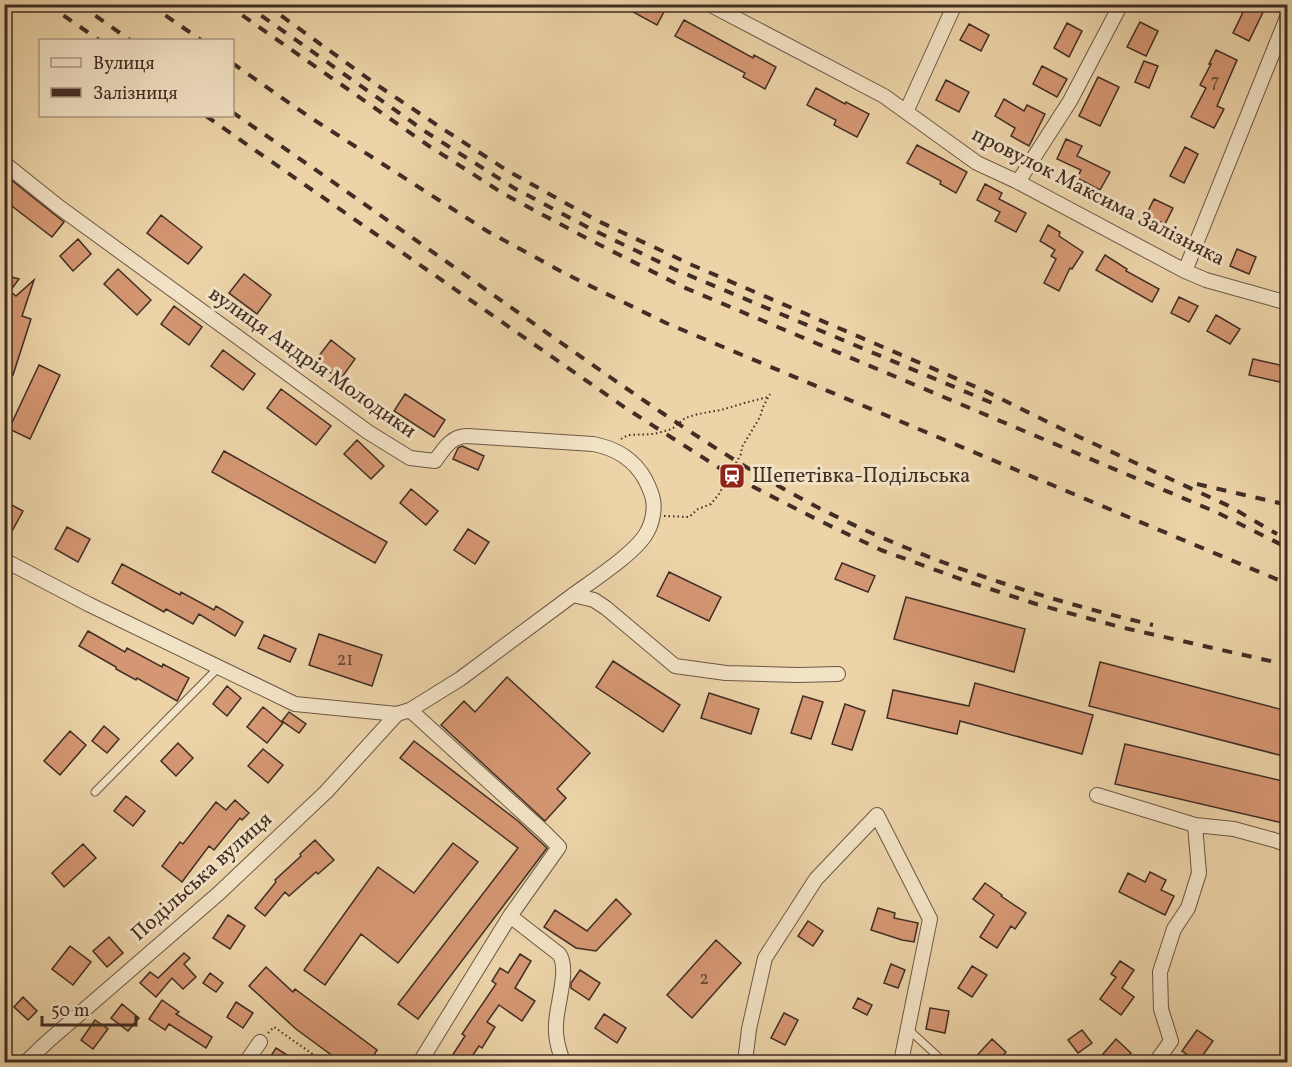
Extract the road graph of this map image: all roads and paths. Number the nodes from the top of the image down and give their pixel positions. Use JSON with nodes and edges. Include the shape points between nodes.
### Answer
{"nodes":[{"id":1,"x":709,"y":4,"type":"edge"},
{"id":2,"x":955,"y":4,"type":"edge"},
{"id":3,"x":1120,"y":4,"type":"edge"},
{"id":4,"x":1287,"y":15,"type":"edge"},
{"id":5,"x":906,"y":112,"type":"junction"},
{"id":6,"x":4,"y":163,"type":"edge"},
{"id":7,"x":1018,"y":182,"type":"junction"},
{"id":8,"x":1185,"y":271,"type":"junction"},
{"id":9,"x":1287,"y":303,"type":"edge"},
{"id":10,"x":608,"y":447,"type":"junction"},
{"id":11,"x":652,"y":515,"type":"junction"},
{"id":12,"x":4,"y":560,"type":"edge"},
{"id":13,"x":573,"y":595,"type":"junction"},
{"id":14,"x":219,"y":667,"type":"junction"},
{"id":15,"x":838,"y":674,"type":"dead end"},
{"id":16,"x":403,"y":712,"type":"junction"},
{"id":17,"x":95,"y":792,"type":"dead end"},
{"id":18,"x":1097,"y":795,"type":"dead end"},
{"id":19,"x":1195,"y":825,"type":"junction"},
{"id":20,"x":1287,"y":845,"type":"edge"},
{"id":21,"x":510,"y":916,"type":"junction"},
{"id":22,"x":908,"y":1029,"type":"junction"},
{"id":23,"x":260,"y":1042,"type":"joint"},
{"id":24,"x":26,"y":1062,"type":"edge"},
{"id":25,"x":246,"y":1062,"type":"edge"},
{"id":26,"x":324,"y":1062,"type":"edge"},
{"id":27,"x":420,"y":1062,"type":"edge"},
{"id":28,"x":563,"y":1062,"type":"edge"},
{"id":29,"x":745,"y":1062,"type":"edge"},
{"id":30,"x":901,"y":1062,"type":"edge"},
{"id":31,"x":944,"y":1062,"type":"edge"},
{"id":32,"x":1156,"y":1062,"type":"edge"}],
"edges":[{"from":1,"to":5,"type":"street","name":"провулок Максима Залізняка","via":[[884,96]]},
{"from":2,"to":5,"type":"street"},
{"from":3,"to":7,"type":"street","via":[[1070,101]]},
{"from":4,"to":8,"type":"street"},
{"from":5,"to":7,"type":"street","name":"провулок Максима Залізняка","via":[[977,163]]},
{"from":6,"to":10,"type":"street","name":"вулиця Андрія Молодики","via":[[281,369],[410,458],[435,461],[459,436]]},
{"from":7,"to":8,"type":"street","name":"провулок Максима Залізняка"},
{"from":8,"to":9,"type":"street","name":"провулок Максима Залізняка"},
{"from":10,"to":11,"type":"street","name":"вулиця Андрія Молодики","via":[[632,461],[642,473],[654,501]]},
{"from":10,"to":11,"type":"path","via":[[628,435],[654,434],[672,429],[685,418],[769,396],[711,504],[689,517]]},
{"from":11,"to":13,"type":"street","via":[[647,532],[637,544]]},
{"from":12,"to":14,"type":"street"},
{"from":13,"to":15,"type":"street","via":[[594,600],[606,608],[675,666],[726,673]]},
{"from":13,"to":16,"type":"street","name":"Подільська вулиця","via":[[460,679]]},
{"from":14,"to":16,"type":"street","via":[[295,704]]},
{"from":14,"to":17,"type":"lane"},
{"from":16,"to":21,"type":"street","via":[[559,847]]},
{"from":16,"to":24,"type":"street","name":"Подільська вулиця","via":[[326,792],[218,894]]},
{"from":18,"to":19,"type":"street"},
{"from":19,"to":20,"type":"street","via":[[1234,829]]},
{"from":19,"to":32,"type":"street","via":[[1199,873],[1160,972],[1161,1009],[1171,1041]]},
{"from":21,"to":27,"type":"street"},
{"from":21,"to":28,"type":"street","via":[[563,959],[555,1028]]},
{"from":22,"to":29,"type":"street","via":[[930,919],[877,815],[816,879],[765,958]]},
{"from":22,"to":30,"type":"street"},
{"from":22,"to":31,"type":"lane"},
{"from":23,"to":25,"type":"street"},
{"from":23,"to":26,"type":"path","via":[[274,1027]]}]}
